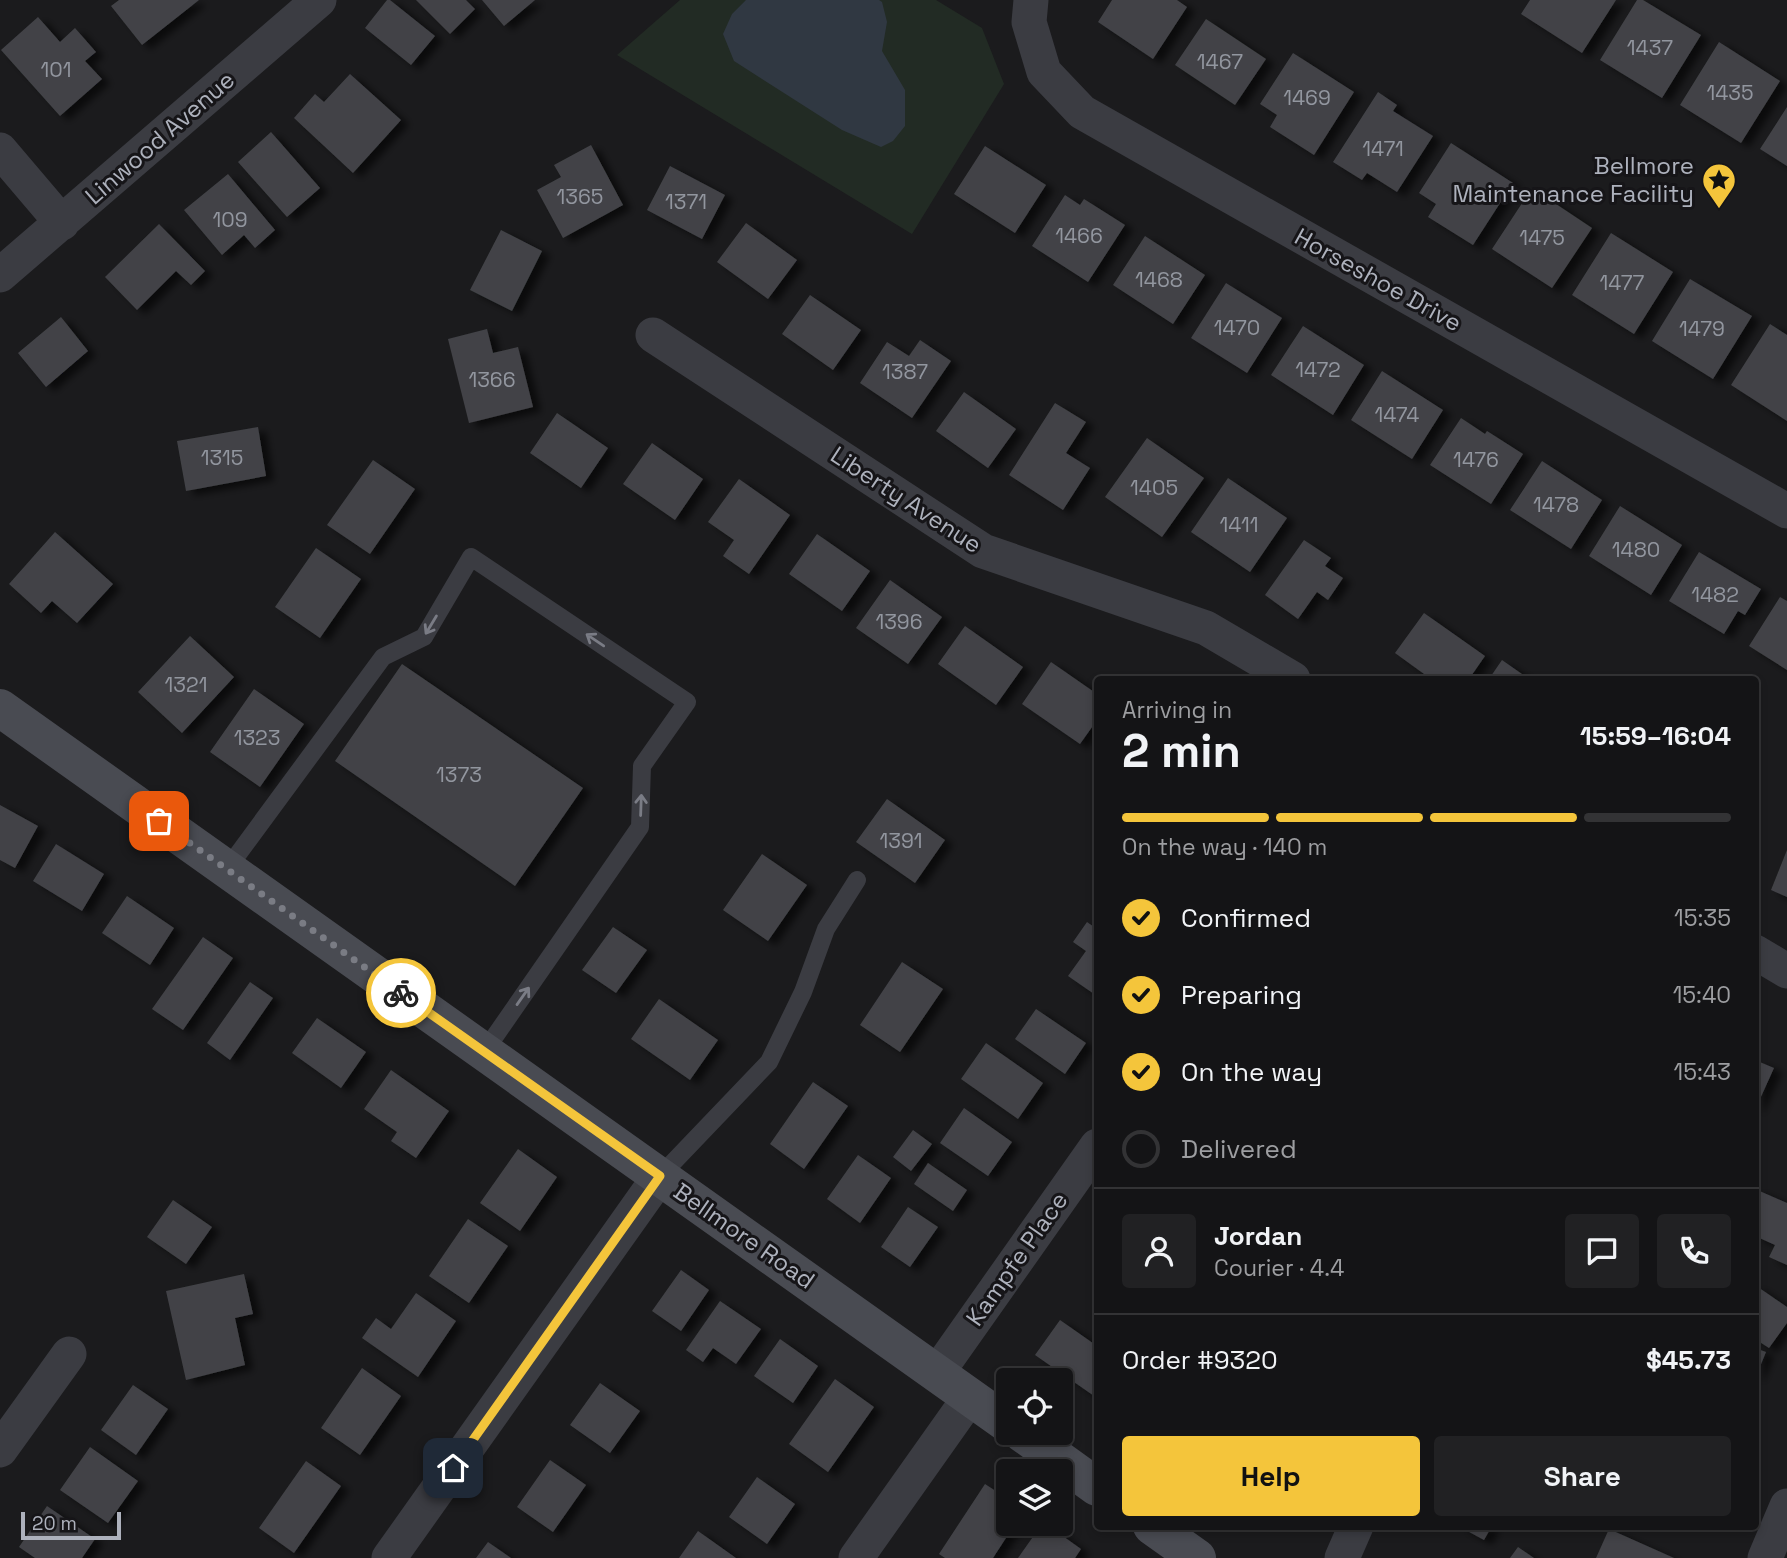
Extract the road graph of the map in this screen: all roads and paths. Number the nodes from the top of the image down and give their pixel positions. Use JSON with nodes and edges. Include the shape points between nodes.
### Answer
{"nodes":[{"id":1,"x":318,"y":0,"type":"edge"},
{"id":2,"x":1031,"y":0,"type":"edge"},
{"id":3,"x":0,"y":150,"type":"edge"},
{"id":4,"x":62,"y":223,"type":"junction"},
{"id":5,"x":0,"y":275,"type":"edge"},
{"id":6,"x":653,"y":335,"type":"dead end"},
{"id":7,"x":1787,"y":511,"type":"edge"},
{"id":8,"x":1288,"y":676,"type":"edge"},
{"id":9,"x":0,"y":708,"type":"edge"},
{"id":10,"x":227,"y":869,"type":"junction"},
{"id":11,"x":857,"y":880,"type":"dead end"},
{"id":12,"x":1759,"y":954,"type":"edge"},
{"id":13,"x":1787,"y":971,"type":"edge"},
{"id":14,"x":484,"y":1052,"type":"junction"},
{"id":15,"x":1094,"y":1150,"type":"edge"},
{"id":16,"x":660,"y":1176,"type":"junction"},
{"id":17,"x":69,"y":1354,"type":"dead end"},
{"id":18,"x":937,"y":1373,"type":"junction"},
{"id":19,"x":970,"y":1397,"type":"junction"},
{"id":20,"x":996,"y":1415,"type":"edge"},
{"id":21,"x":2,"y":1442,"type":"edge"},
{"id":22,"x":1039,"y":1445,"type":"edge"},
{"id":23,"x":1094,"y":1485,"type":"edge"},
{"id":24,"x":1787,"y":1506,"type":"edge"},
{"id":25,"x":1158,"y":1530,"type":"edge"},
{"id":26,"x":1354,"y":1530,"type":"edge"},
{"id":27,"x":389,"y":1558,"type":"edge"},
{"id":28,"x":856,"y":1558,"type":"edge"},
{"id":29,"x":1197,"y":1558,"type":"edge"},
{"id":30,"x":1342,"y":1558,"type":"edge"},
{"id":31,"x":1765,"y":1558,"type":"edge"}],
"edges":[{"from":1,"to":4,"type":"street","name":"Linwood Avenue"},
{"from":2,"to":7,"type":"street","name":"Horseshoe Drive","via":[[1029,22],[1044,72],[1082,112]]},
{"from":3,"to":4,"type":"street"},
{"from":4,"to":5,"type":"street","name":"Linwood Avenue"},
{"from":6,"to":8,"type":"street","name":"Liberty Avenue","via":[[983,551],[1206,628]]},
{"from":9,"to":10,"type":"main road","name":"Bellmore Road"},
{"from":10,"to":14,"type":"main road","name":"Bellmore Road"},
{"from":14,"to":10,"type":"lane","one_way":true,"via":[[640,827],[642,766],[687,702],[471,557],[424,636],[383,657]]},
{"from":11,"to":16,"type":"lane","via":[[826,929],[803,992],[769,1062]]},
{"from":12,"to":13,"type":"street"},
{"from":14,"to":16,"type":"main road","name":"Bellmore Road"},
{"from":15,"to":18,"type":"street","name":"Kampfe Place"},
{"from":16,"to":18,"type":"main road","name":"Bellmore Road"},
{"from":16,"to":27,"type":"street"},
{"from":17,"to":21,"type":"street"},
{"from":18,"to":19,"type":"main road","name":"Bellmore Road"},
{"from":19,"to":20,"type":"main road","name":"Bellmore Road"},
{"from":19,"to":28,"type":"street"},
{"from":22,"to":23,"type":"main road"},
{"from":24,"to":31,"type":"street"},
{"from":25,"to":29,"type":"main road"},
{"from":26,"to":30,"type":"street"}]}
